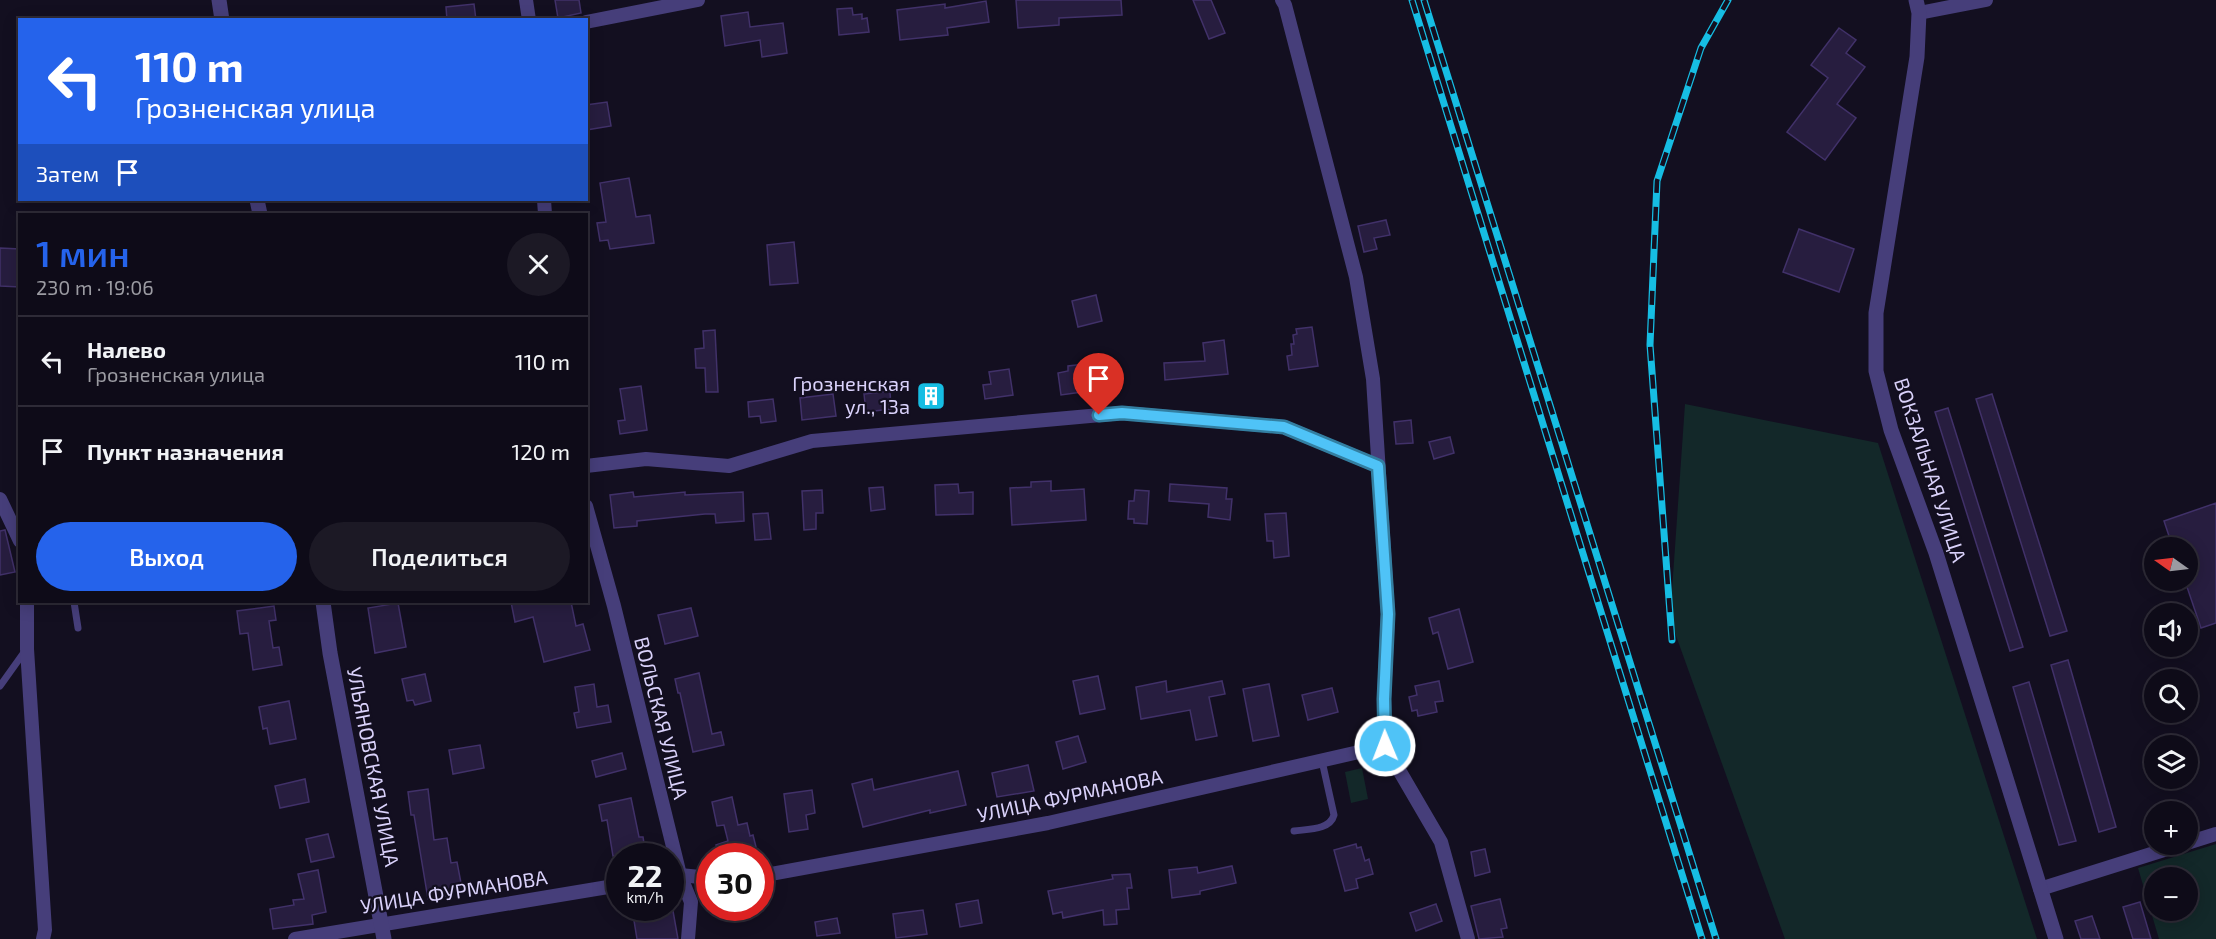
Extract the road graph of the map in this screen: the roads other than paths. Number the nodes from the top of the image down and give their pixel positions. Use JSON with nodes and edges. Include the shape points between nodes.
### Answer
{"nodes":[{"id":1,"x":219,"y":0,"type":"edge"},
{"id":2,"x":526,"y":0,"type":"edge"},
{"id":3,"x":698,"y":0,"type":"edge"},
{"id":4,"x":1282,"y":0,"type":"edge"},
{"id":5,"x":1986,"y":0,"type":"edge"},
{"id":6,"x":1917,"y":7,"type":"edge"},
{"id":7,"x":222,"y":18,"type":"edge"},
{"id":8,"x":529,"y":18,"type":"edge"},
{"id":9,"x":588,"y":22,"type":"edge"},
{"id":10,"x":588,"y":466,"type":"edge"},
{"id":11,"x":1378,"y":466,"type":"junction"},
{"id":12,"x":0,"y":499,"type":"edge"},
{"id":13,"x":588,"y":513,"type":"edge"},
{"id":14,"x":18,"y":537,"type":"edge"},
{"id":15,"x":27,"y":603,"type":"edge"},
{"id":16,"x":74,"y":603,"type":"edge"},
{"id":17,"x":323,"y":603,"type":"edge"},
{"id":18,"x":78,"y":628,"type":"dead end"},
{"id":19,"x":27,"y":649,"type":"junction"},
{"id":20,"x":0,"y":686,"type":"edge"},
{"id":21,"x":1385,"y":746,"type":"junction"},
{"id":22,"x":1322,"y":761,"type":"junction"},
{"id":23,"x":1294,"y":831,"type":"dead end"},
{"id":24,"x":2216,"y":834,"type":"edge"},
{"id":25,"x":2198,"y":840,"type":"edge"},
{"id":26,"x":668,"y":843,"type":"edge"},
{"id":27,"x":2150,"y":855,"type":"edge"},
{"id":28,"x":774,"y":873,"type":"edge"},
{"id":29,"x":606,"y":888,"type":"edge"},
{"id":30,"x":2040,"y":889,"type":"junction"},
{"id":31,"x":684,"y":891,"type":"edge"},
{"id":32,"x":382,"y":932,"type":"edge"},
{"id":33,"x":43,"y":939,"type":"edge"},
{"id":34,"x":295,"y":939,"type":"edge"},
{"id":35,"x":688,"y":939,"type":"edge"},
{"id":36,"x":1468,"y":939,"type":"edge"},
{"id":37,"x":2056,"y":939,"type":"edge"}],
"edges":[{"from":1,"to":7,"type":"street"},
{"from":2,"to":8,"type":"street"},
{"from":3,"to":9,"type":"street"},
{"from":4,"to":11,"type":"street","via":[[1356,278],[1373,379]]},
{"from":5,"to":6,"type":"street"},
{"from":6,"to":30,"type":"street","name":"ВОКЗАЛЬНАЯ УЛИЦА","via":[[1917,57],[1876,313],[1876,371],[1891,430],[1936,554]]},
{"from":10,"to":11,"type":"street","via":[[646,459],[729,466],[812,441],[1122,413],[1284,427]]},
{"from":11,"to":21,"type":"street","via":[[1388,614]]},
{"from":12,"to":14,"type":"street"},
{"from":13,"to":26,"type":"street","name":"ВОЛЬСКАЯ УЛИЦА","via":[[614,606]]},
{"from":15,"to":19,"type":"street"},
{"from":16,"to":18,"type":"lane"},
{"from":17,"to":32,"type":"street","name":"УЛЬЯНОВСКАЯ УЛИЦА"},
{"from":19,"to":20,"type":"lane"},
{"from":19,"to":33,"type":"street"},
{"from":21,"to":22,"type":"street","name":"УЛИЦА ФУРМАНОВА"},
{"from":21,"to":36,"type":"street","via":[[1441,842]]},
{"from":22,"to":23,"type":"lane","via":[[1334,814],[1332,821]]},
{"from":22,"to":28,"type":"street","name":"УЛИЦА ФУРМАНОВА","via":[[1048,823]]},
{"from":24,"to":25,"type":"street"},
{"from":27,"to":30,"type":"street"},
{"from":29,"to":32,"type":"street","name":"УЛИЦА ФУРМАНОВА"},
{"from":30,"to":37,"type":"street","name":"ВОКЗАЛЬНАЯ УЛИЦА"},
{"from":31,"to":35,"type":"street","name":"ВОЛЬСКАЯ УЛИЦА","via":[[691,902]]},
{"from":32,"to":34,"type":"street","name":"УЛИЦА ФУРМАНОВА"}]}
